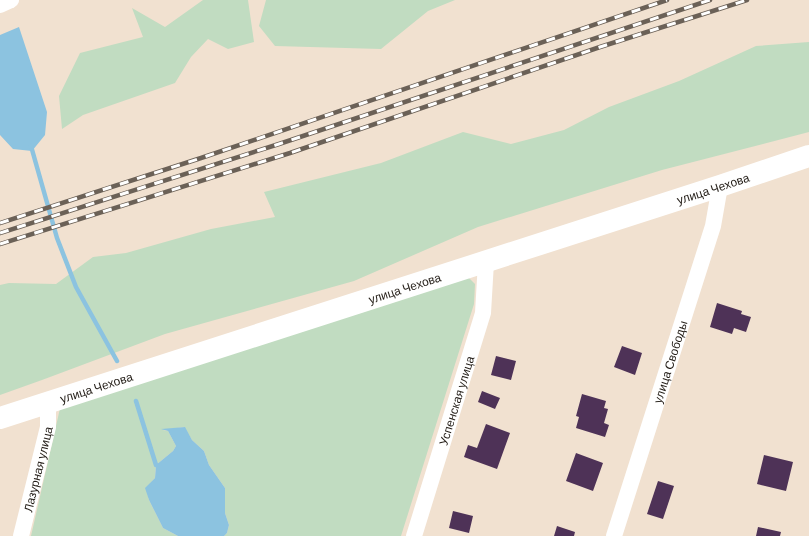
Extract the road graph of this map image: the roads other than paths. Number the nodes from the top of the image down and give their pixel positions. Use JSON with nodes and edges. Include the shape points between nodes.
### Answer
{"nodes":[{"id":1,"x":11,"y":0,"type":"edge"},
{"id":2,"x":0,"y":5,"type":"edge"},
{"id":3,"x":809,"y":156,"type":"edge"},
{"id":4,"x":720,"y":186,"type":"junction"},
{"id":5,"x":486,"y":262,"type":"junction"},
{"id":6,"x":48,"y":402,"type":"junction"},
{"id":7,"x":0,"y":418,"type":"edge"},
{"id":8,"x":22,"y":536,"type":"edge"},
{"id":9,"x":414,"y":536,"type":"edge"},
{"id":10,"x":614,"y":536,"type":"edge"}],
"edges":[{"from":1,"to":2,"type":"street"},
{"from":3,"to":4,"type":"street","name":"улица Чехова"},
{"from":4,"to":5,"type":"street","name":"улица Чехова"},
{"from":4,"to":10,"type":"street","name":"улица Свободы","via":[[713,226]]},
{"from":5,"to":6,"type":"street","name":"улица Чехова"},
{"from":5,"to":9,"type":"street","name":"Успенская улица","via":[[483,313]]},
{"from":6,"to":7,"type":"street","name":"улица Чехова"},
{"from":6,"to":8,"type":"street","name":"Лазурная улица","via":[[48,428]]}]}
